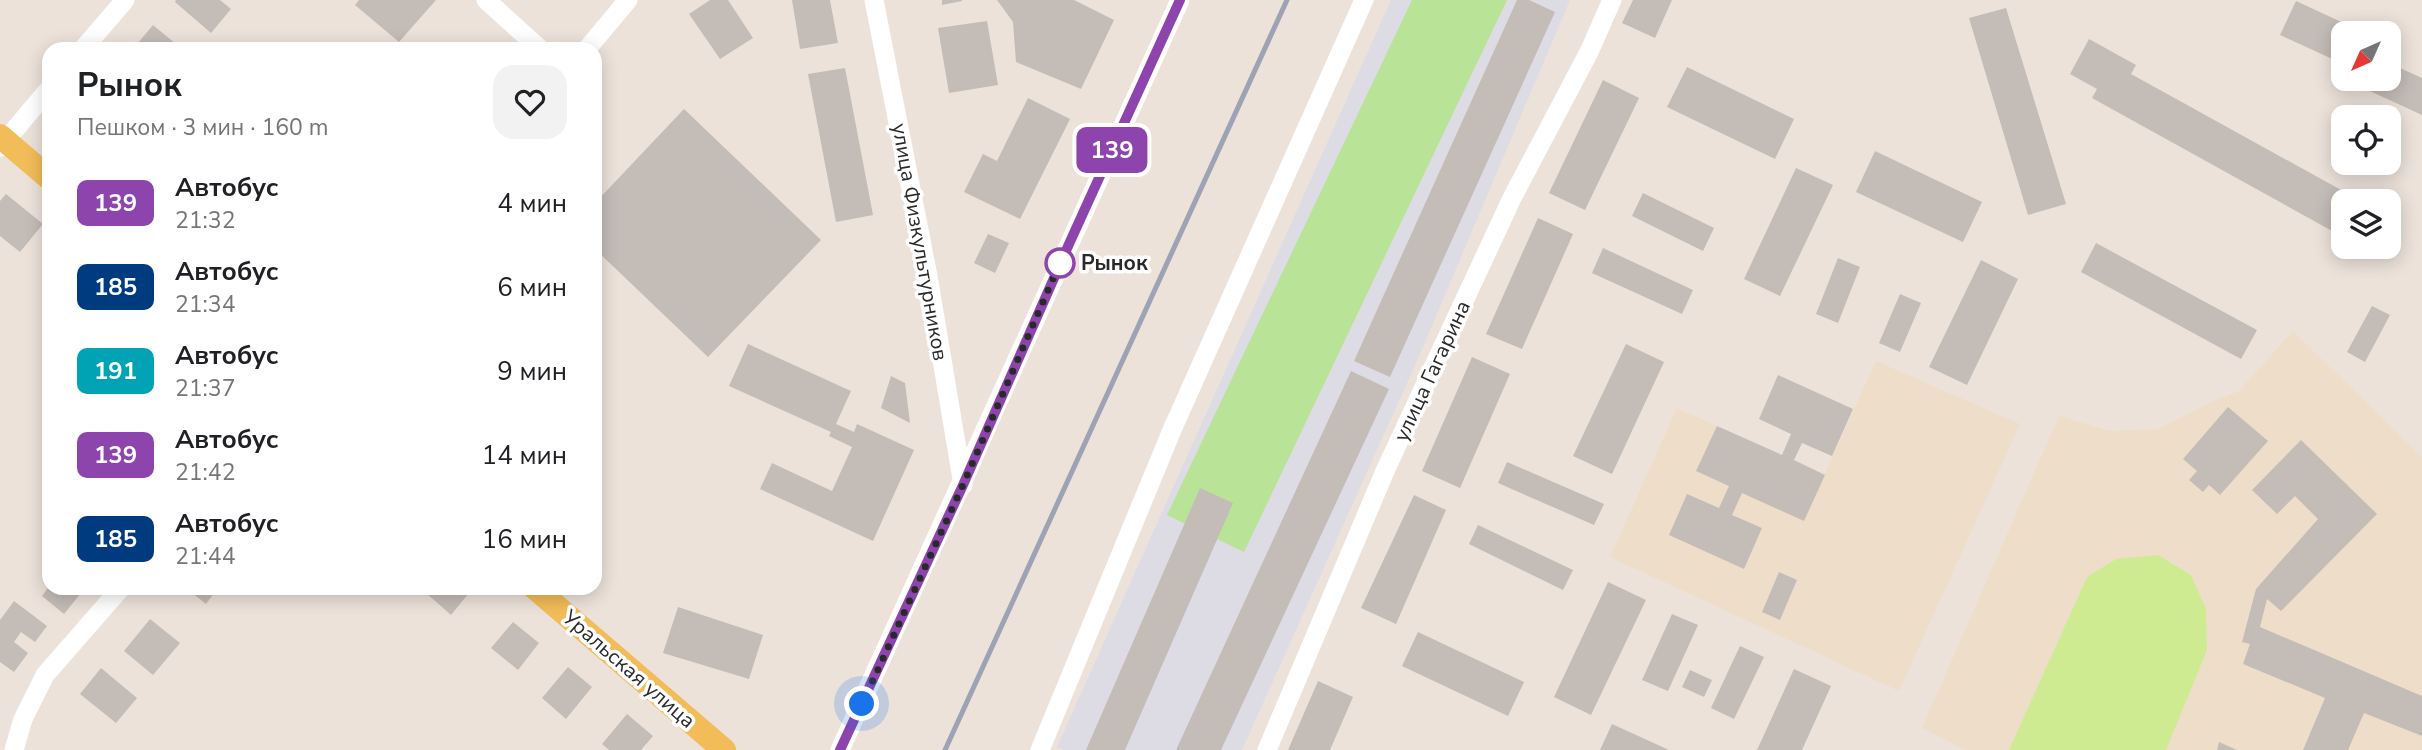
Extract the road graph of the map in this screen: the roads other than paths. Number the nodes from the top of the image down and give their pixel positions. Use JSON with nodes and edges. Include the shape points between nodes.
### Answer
{"nodes":[{"id":1,"x":125,"y":0,"type":"edge"},
{"id":2,"x":486,"y":0,"type":"edge"},
{"id":3,"x":628,"y":0,"type":"edge"},
{"id":4,"x":874,"y":0,"type":"edge"},
{"id":5,"x":1180,"y":0,"type":"edge"},
{"id":6,"x":1364,"y":0,"type":"edge"},
{"id":7,"x":1612,"y":0,"type":"edge"},
{"id":8,"x":89,"y":42,"type":"edge"},
{"id":9,"x":532,"y":42,"type":"edge"},
{"id":10,"x":593,"y":42,"type":"edge"},
{"id":11,"x":42,"y":97,"type":"edge"},
{"id":12,"x":2,"y":141,"type":"edge"},
{"id":13,"x":42,"y":172,"type":"edge"},
{"id":14,"x":963,"y":485,"type":"junction"},
{"id":15,"x":115,"y":595,"type":"edge"},
{"id":16,"x":543,"y":595,"type":"edge"},
{"id":17,"x":14,"y":750,"type":"edge"},
{"id":18,"x":723,"y":750,"type":"edge"},
{"id":19,"x":840,"y":750,"type":"edge"},
{"id":20,"x":1040,"y":750,"type":"edge"},
{"id":21,"x":1267,"y":750,"type":"edge"}],
"edges":[{"from":1,"to":8,"type":"street"},
{"from":2,"to":9,"type":"street"},
{"from":3,"to":10,"type":"street"},
{"from":4,"to":14,"type":"street","name":"улица Физкультурников"},
{"from":5,"to":14,"type":"street"},
{"from":6,"to":20,"type":"street","via":[[1172,429]]},
{"from":7,"to":21,"type":"street","name":"улица Гагарина","via":[[1512,198],[1385,471]]},
{"from":11,"to":12,"type":"street"},
{"from":12,"to":13,"type":"main road"},
{"from":14,"to":19,"type":"street"},
{"from":15,"to":17,"type":"street","via":[[45,674]]},
{"from":16,"to":18,"type":"main road","name":"Уральская улица"}]}
